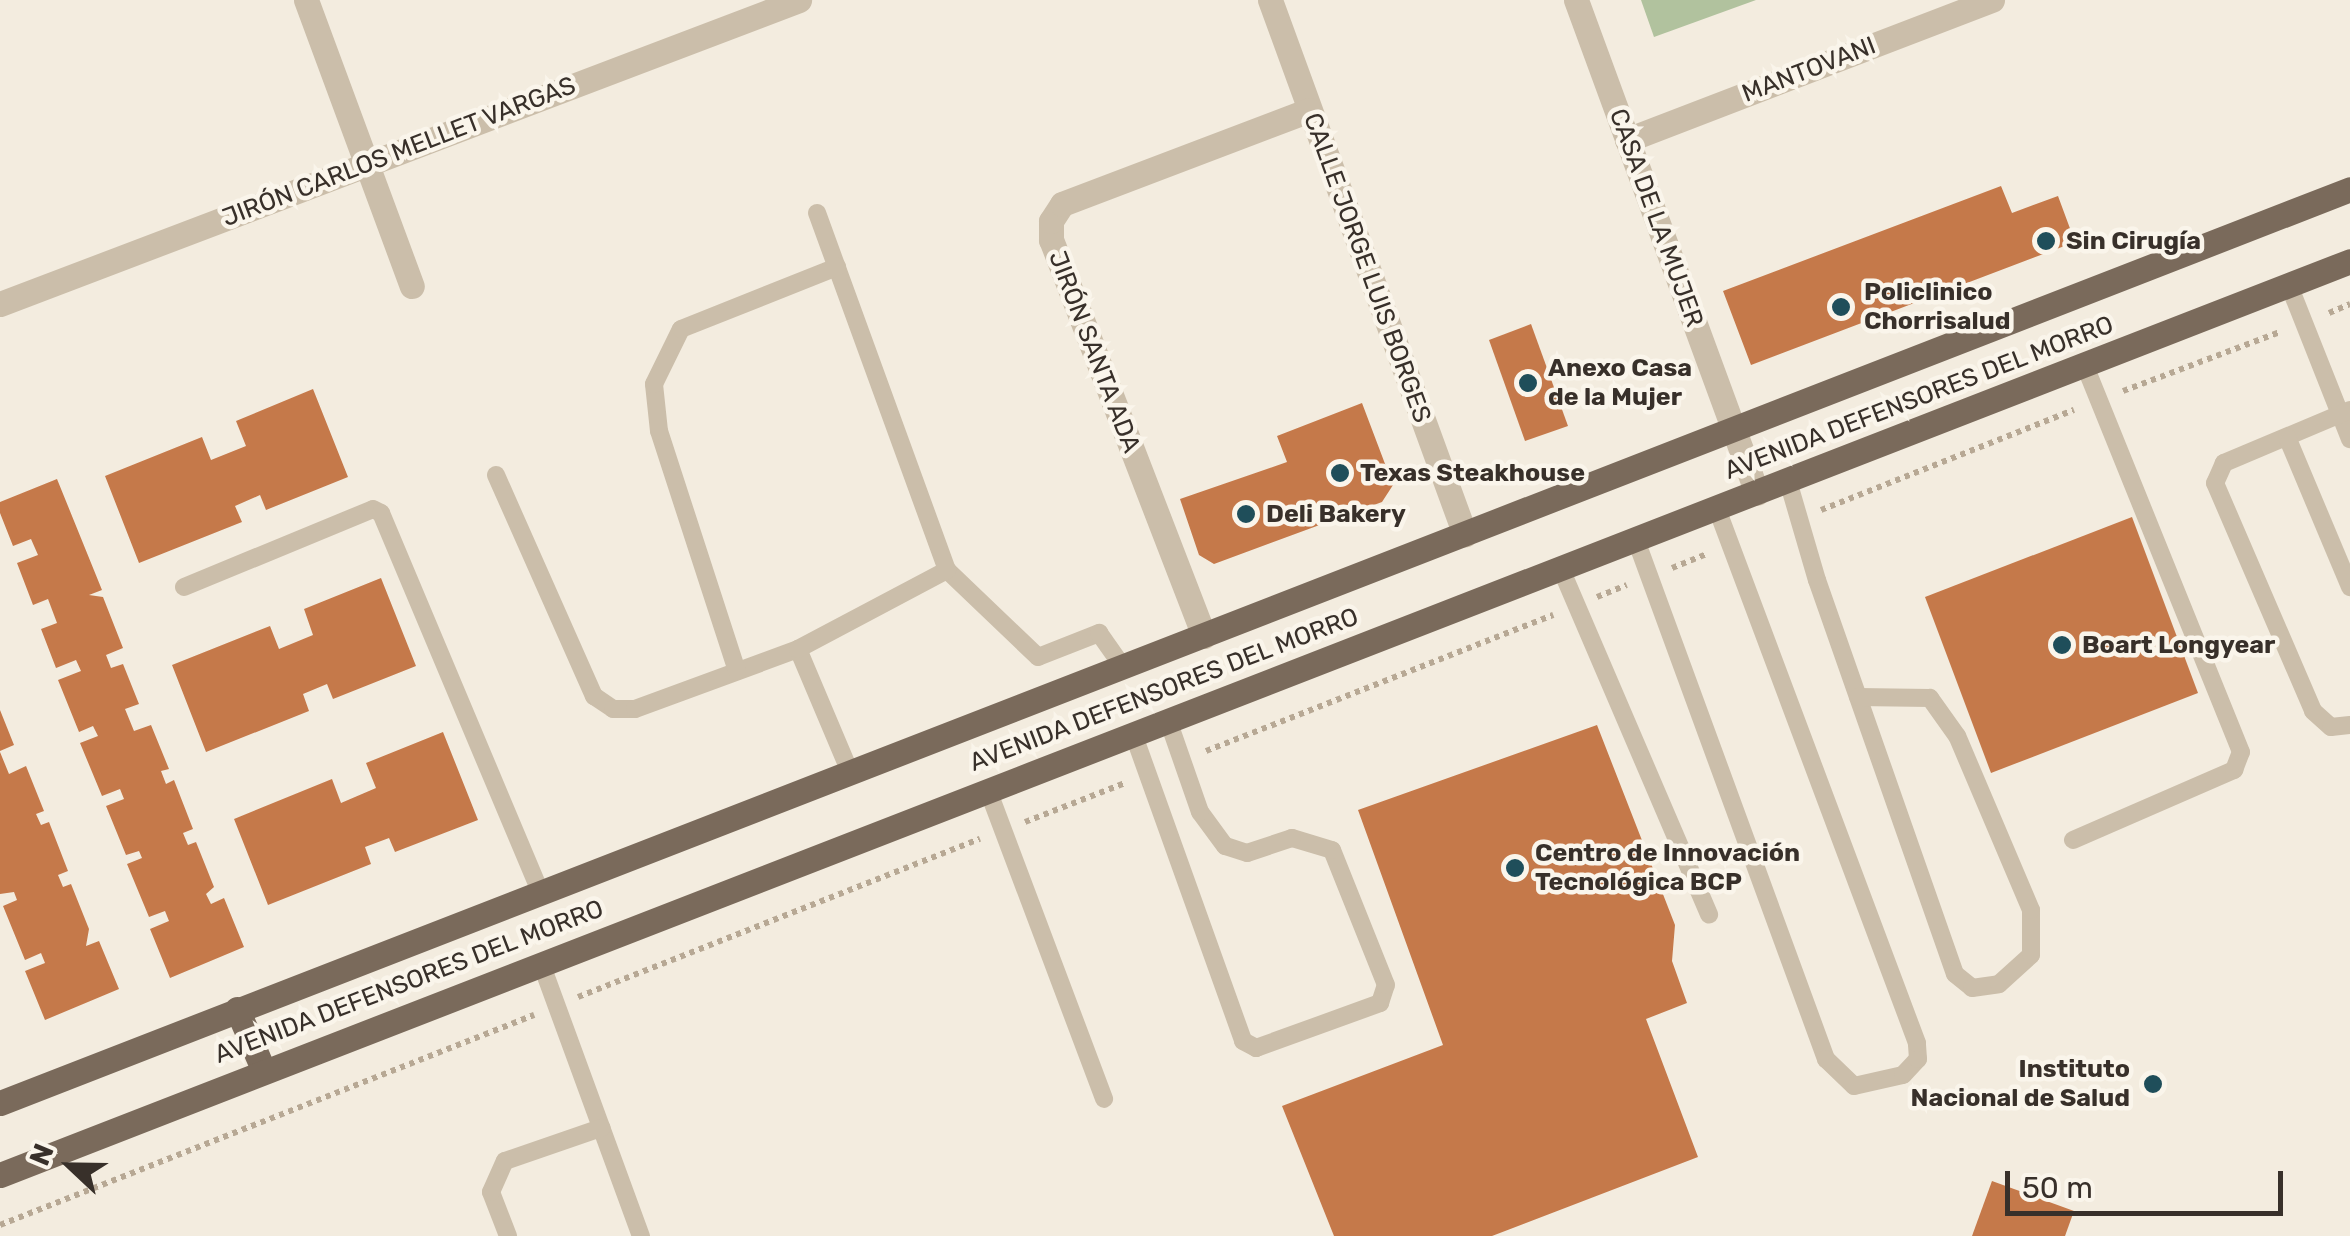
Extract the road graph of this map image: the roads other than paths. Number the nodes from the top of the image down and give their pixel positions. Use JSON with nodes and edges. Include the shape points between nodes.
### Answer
{"nodes":[{"id":1,"x":306,"y":0,"type":"edge"},
{"id":2,"x":799,"y":0,"type":"edge"},
{"id":3,"x":1270,"y":0,"type":"edge"},
{"id":4,"x":1576,"y":0,"type":"edge"},
{"id":5,"x":1992,"y":0,"type":"edge"},
{"id":6,"x":1309,"y":110,"type":"junction"},
{"id":7,"x":1627,"y":140,"type":"junction"},
{"id":8,"x":365,"y":165,"type":"junction"},
{"id":9,"x":2350,"y":189,"type":"edge"},
{"id":10,"x":816,"y":213,"type":"dead end"},
{"id":11,"x":2350,"y":261,"type":"edge"},
{"id":12,"x":837,"y":266,"type":"junction"},
{"id":13,"x":2289,"y":284,"type":"junction"},
{"id":14,"x":412,"y":286,"type":"dead end"},
{"id":15,"x":0,"y":304,"type":"edge"},
{"id":16,"x":2085,"y":365,"type":"junction"},
{"id":17,"x":2345,"y":412,"type":"edge"},
{"id":18,"x":1733,"y":431,"type":"junction"},
{"id":19,"x":2287,"y":437,"type":"junction"},
{"id":20,"x":2350,"y":438,"type":"edge"},
{"id":21,"x":496,"y":475,"type":"dead end"},
{"id":22,"x":1788,"y":481,"type":"junction"},
{"id":23,"x":1757,"y":493,"type":"junction"},
{"id":24,"x":1717,"y":509,"type":"junction"},
{"id":25,"x":1465,"y":534,"type":"junction"},
{"id":26,"x":1636,"y":540,"type":"junction"},
{"id":27,"x":1561,"y":569,"type":"junction"},
{"id":28,"x":948,"y":570,"type":"junction"},
{"id":29,"x":184,"y":587,"type":"dead end"},
{"id":30,"x":2350,"y":587,"type":"edge"},
{"id":31,"x":1204,"y":636,"type":"junction"},
{"id":32,"x":798,"y":648,"type":"junction"},
{"id":33,"x":1123,"y":667,"type":"junction"},
{"id":34,"x":737,"y":671,"type":"junction"},
{"id":35,"x":1858,"y":697,"type":"junction"},
{"id":36,"x":1168,"y":720,"type":"junction"},
{"id":37,"x":2350,"y":724,"type":"edge"},
{"id":38,"x":1133,"y":734,"type":"junction"},
{"id":39,"x":850,"y":772,"type":"junction"},
{"id":40,"x":988,"y":790,"type":"junction"},
{"id":41,"x":2073,"y":840,"type":"dead end"},
{"id":42,"x":540,"y":892,"type":"junction"},
{"id":43,"x":1709,"y":914,"type":"dead end"},
{"id":44,"x":541,"y":963,"type":"junction"},
{"id":45,"x":238,"y":1010,"type":"junction"},
{"id":46,"x":264,"y":1069,"type":"junction"},
{"id":47,"x":1104,"y":1099,"type":"dead end"},
{"id":48,"x":0,"y":1102,"type":"edge"},
{"id":49,"x":601,"y":1128,"type":"junction"},
{"id":50,"x":0,"y":1175,"type":"edge"},
{"id":51,"x":508,"y":1236,"type":"edge"},
{"id":52,"x":641,"y":1236,"type":"edge"}],
"edges":[{"from":1,"to":8,"type":"street"},
{"from":2,"to":8,"type":"street","name":"JIRÓN CARLOS MELLET VARGAS"},
{"from":3,"to":6,"type":"street","name":"CALLE JORGE LUIS BORGES"},
{"from":4,"to":7,"type":"street","name":"CASA DE LA MUJER"},
{"from":5,"to":7,"type":"street","name":"MANTOVANI"},
{"from":6,"to":25,"type":"street","name":"CALLE JORGE LUIS BORGES"},
{"from":6,"to":31,"type":"street","name":"JIRÓN SANTA ADA","via":[[1062,204],[1051,220],[1051,240]]},
{"from":7,"to":18,"type":"street","name":"CASA DE LA MUJER"},
{"from":8,"to":14,"type":"street"},
{"from":8,"to":15,"type":"street","name":"JIRÓN CARLOS MELLET VARGAS"},
{"from":9,"to":18,"type":"main road","name":"AVENIDA DEFENSORES DEL MORRO"},
{"from":10,"to":12,"type":"lane"},
{"from":11,"to":13,"type":"main road","name":"AVENIDA DEFENSORES DEL MORRO"},
{"from":12,"to":28,"type":"lane"},
{"from":12,"to":34,"type":"lane","via":[[680,329],[654,384],[659,432]]},
{"from":13,"to":16,"type":"main road","name":"AVENIDA DEFENSORES DEL MORRO"},
{"from":13,"to":17,"type":"lane"},
{"from":16,"to":22,"type":"main road","name":"AVENIDA DEFENSORES DEL MORRO"},
{"from":16,"to":41,"type":"lane","via":[[2241,752],[2234,770]]},
{"from":17,"to":19,"type":"lane"},
{"from":17,"to":20,"type":"lane"},
{"from":18,"to":23,"type":"street","name":"CASA DE LA MUJER"},
{"from":18,"to":25,"type":"main road","name":"AVENIDA DEFENSORES DEL MORRO"},
{"from":19,"to":30,"type":"lane"},
{"from":19,"to":37,"type":"lane","via":[[2224,463],[2215,483],[2313,711],[2331,726]]},
{"from":21,"to":34,"type":"lane","via":[[594,696],[613,709],[635,708]]},
{"from":22,"to":23,"type":"main road","name":"AVENIDA DEFENSORES DEL MORRO"},
{"from":22,"to":35,"type":"lane"},
{"from":23,"to":24,"type":"main road","name":"AVENIDA DEFENSORES DEL MORRO"},
{"from":24,"to":26,"type":"main road","name":"AVENIDA DEFENSORES DEL MORRO"},
{"from":24,"to":26,"type":"lane","via":[[1917,1043],[1918,1060],[1903,1075],[1854,1086],[1826,1059]]},
{"from":25,"to":31,"type":"main road","name":"AVENIDA DEFENSORES DEL MORRO"},
{"from":26,"to":27,"type":"main road","name":"AVENIDA DEFENSORES DEL MORRO"},
{"from":27,"to":36,"type":"main road","name":"AVENIDA DEFENSORES DEL MORRO"},
{"from":27,"to":43,"type":"lane"},
{"from":28,"to":32,"type":"lane"},
{"from":28,"to":33,"type":"lane","via":[[1038,657],[1099,633]]},
{"from":29,"to":42,"type":"lane","via":[[373,509],[382,513]]},
{"from":31,"to":33,"type":"main road","name":"AVENIDA DEFENSORES DEL MORRO"},
{"from":32,"to":34,"type":"lane"},
{"from":32,"to":39,"type":"lane"},
{"from":33,"to":39,"type":"main road","name":"AVENIDA DEFENSORES DEL MORRO"},
{"from":35,"to":35,"type":"lane","via":[[1954,974],[1972,988],[1999,984],[2032,955],[2031,910],[1957,736],[1930,698]]},
{"from":36,"to":38,"type":"main road","name":"AVENIDA DEFENSORES DEL MORRO"},
{"from":36,"to":38,"type":"lane","via":[[1200,812],[1225,846],[1246,853],[1292,838],[1332,850],[1386,985],[1380,1003],[1256,1048],[1242,1041]]},
{"from":38,"to":40,"type":"main road","name":"AVENIDA DEFENSORES DEL MORRO"},
{"from":39,"to":42,"type":"main road","name":"AVENIDA DEFENSORES DEL MORRO"},
{"from":40,"to":44,"type":"main road","name":"AVENIDA DEFENSORES DEL MORRO"},
{"from":40,"to":47,"type":"lane"},
{"from":42,"to":45,"type":"main road","name":"AVENIDA DEFENSORES DEL MORRO"},
{"from":44,"to":46,"type":"main road","name":"AVENIDA DEFENSORES DEL MORRO"},
{"from":44,"to":49,"type":"lane"},
{"from":45,"to":46,"type":"main road"},
{"from":45,"to":48,"type":"main road","name":"AVENIDA DEFENSORES DEL MORRO"},
{"from":46,"to":50,"type":"main road","name":"AVENIDA DEFENSORES DEL MORRO"},
{"from":49,"to":51,"type":"lane","via":[[504,1162],[491,1192]]},
{"from":49,"to":52,"type":"lane"}]}
